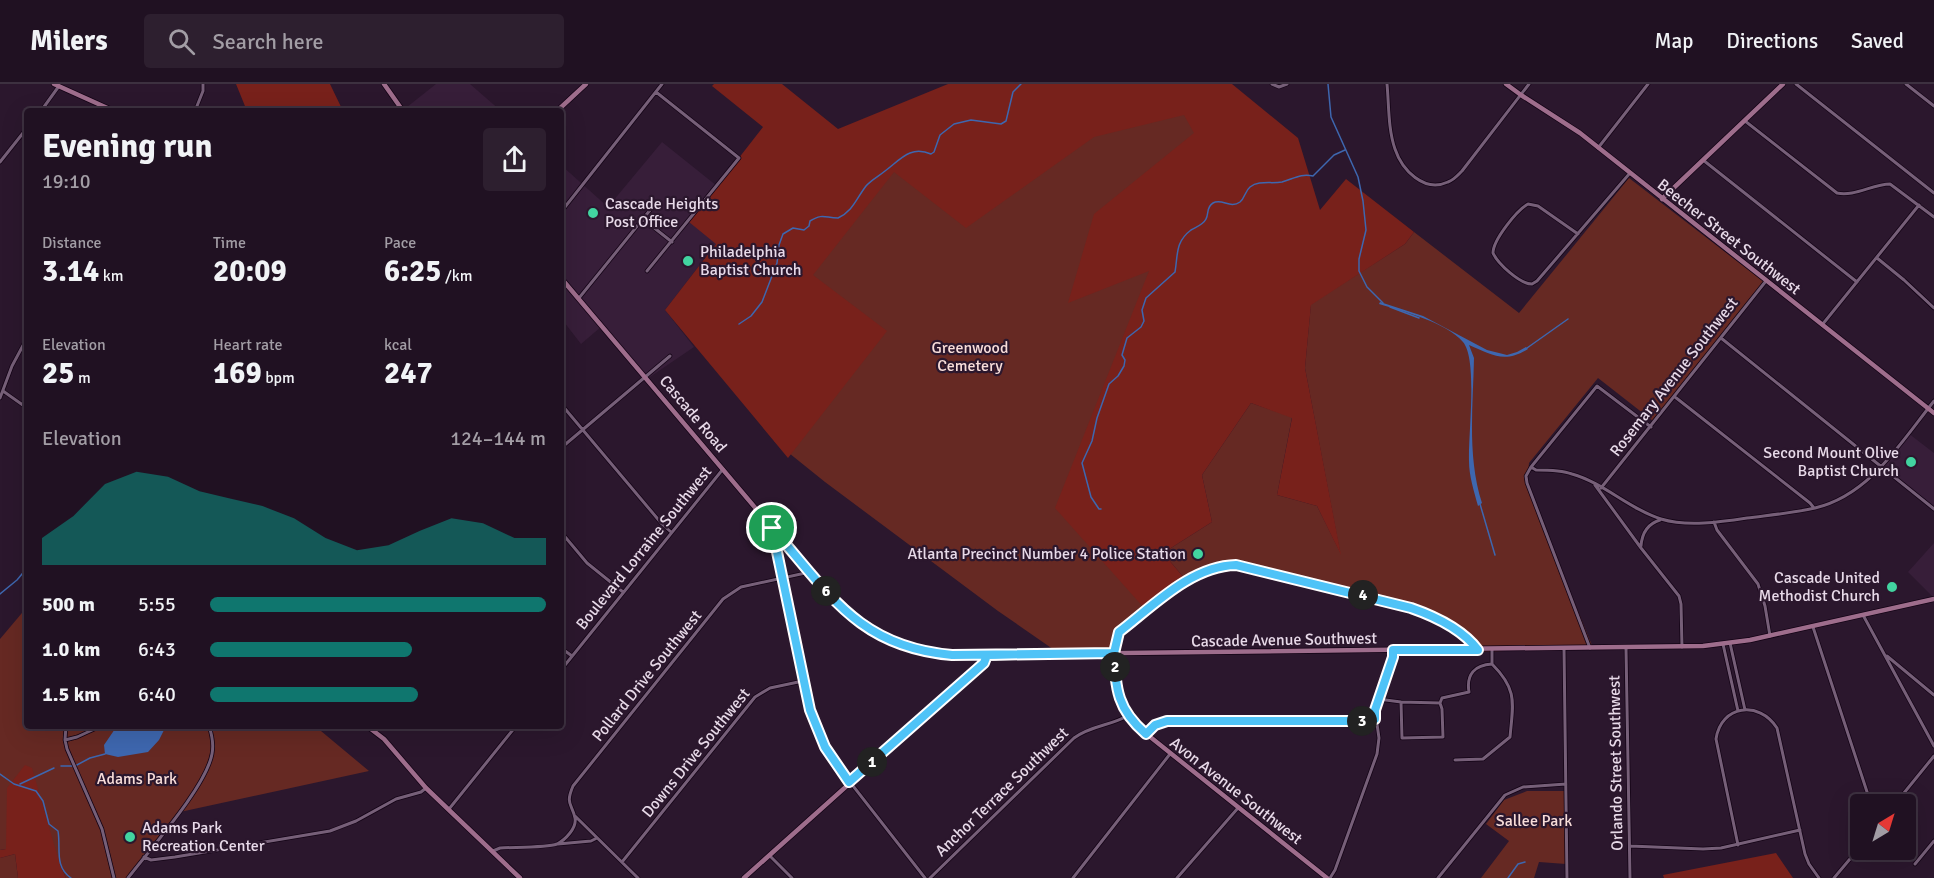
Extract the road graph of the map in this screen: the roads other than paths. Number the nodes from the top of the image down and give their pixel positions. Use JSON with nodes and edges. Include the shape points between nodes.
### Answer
{"nodes":[{"id":1,"x":203,"y":84,"type":"edge"},
{"id":2,"x":384,"y":84,"type":"edge"},
{"id":3,"x":586,"y":84,"type":"edge"},
{"id":4,"x":662,"y":84,"type":"edge"},
{"id":5,"x":1272,"y":84,"type":"edge"},
{"id":6,"x":1287,"y":84,"type":"edge"},
{"id":7,"x":1387,"y":84,"type":"edge"},
{"id":8,"x":1506,"y":84,"type":"edge"},
{"id":9,"x":1529,"y":84,"type":"edge"},
{"id":10,"x":1648,"y":84,"type":"edge"},
{"id":11,"x":1783,"y":84,"type":"edge"},
{"id":12,"x":1796,"y":84,"type":"edge"},
{"id":13,"x":1906,"y":84,"type":"edge"},
{"id":14,"x":57,"y":85,"type":"edge"},
{"id":15,"x":656,"y":92,"type":"junction"},
{"id":16,"x":1521,"y":95,"type":"junction"},
{"id":17,"x":1934,"y":106,"type":"edge"},
{"id":18,"x":42,"y":108,"type":"edge"},
{"id":19,"x":107,"y":108,"type":"edge"},
{"id":20,"x":196,"y":108,"type":"edge"},
{"id":21,"x":401,"y":108,"type":"edge"},
{"id":22,"x":561,"y":108,"type":"edge"},
{"id":23,"x":1744,"y":121,"type":"junction"},
{"id":24,"x":24,"y":132,"type":"edge"},
{"id":25,"x":1598,"y":147,"type":"junction"},
{"id":26,"x":1703,"y":160,"type":"junction"},
{"id":27,"x":0,"y":162,"type":"edge"},
{"id":28,"x":1630,"y":173,"type":"junction"},
{"id":29,"x":1934,"y":193,"type":"edge"},
{"id":30,"x":1662,"y":199,"type":"junction"},
{"id":31,"x":656,"y":204,"type":"dead end"},
{"id":32,"x":1919,"y":205,"type":"junction"},
{"id":33,"x":564,"y":208,"type":"edge"},
{"id":34,"x":1934,"y":217,"type":"edge"},
{"id":35,"x":643,"y":219,"type":"junction"},
{"id":36,"x":1578,"y":234,"type":"junction"},
{"id":37,"x":672,"y":242,"type":"junction"},
{"id":38,"x":1876,"y":258,"type":"junction"},
{"id":39,"x":647,"y":272,"type":"dead end"},
{"id":40,"x":564,"y":281,"type":"edge"},
{"id":41,"x":1766,"y":281,"type":"junction"},
{"id":42,"x":1857,"y":282,"type":"junction"},
{"id":43,"x":579,"y":298,"type":"junction"},
{"id":44,"x":1934,"y":308,"type":"edge"},
{"id":45,"x":1822,"y":325,"type":"junction"},
{"id":46,"x":1721,"y":338,"type":"junction"},
{"id":47,"x":24,"y":344,"type":"edge"},
{"id":48,"x":670,"y":356,"type":"dead end"},
{"id":49,"x":646,"y":377,"type":"junction"},
{"id":50,"x":3,"y":391,"type":"junction"},
{"id":51,"x":1675,"y":397,"type":"junction"},
{"id":52,"x":0,"y":398,"type":"edge"},
{"id":53,"x":1934,"y":401,"type":"edge"},
{"id":54,"x":24,"y":406,"type":"edge"},
{"id":55,"x":564,"y":408,"type":"edge"},
{"id":56,"x":1928,"y":408,"type":"junction"},
{"id":57,"x":1934,"y":413,"type":"edge"},
{"id":58,"x":1651,"y":427,"type":"junction"},
{"id":59,"x":583,"y":430,"type":"junction"},
{"id":60,"x":564,"y":446,"type":"edge"},
{"id":61,"x":1882,"y":466,"type":"junction"},
{"id":62,"x":1531,"y":467,"type":"junction"},
{"id":63,"x":723,"y":469,"type":"junction"},
{"id":64,"x":1594,"y":484,"type":"junction"},
{"id":65,"x":1601,"y":488,"type":"junction"},
{"id":66,"x":1814,"y":508,"type":"junction"},
{"id":67,"x":1934,"y":509,"type":"edge"},
{"id":68,"x":1662,"y":519,"type":"junction"},
{"id":69,"x":1714,"y":521,"type":"junction"},
{"id":70,"x":772,"y":528,"type":"junction"},
{"id":71,"x":671,"y":532,"type":"junction"},
{"id":72,"x":564,"y":536,"type":"edge"},
{"id":73,"x":1641,"y":548,"type":"junction"},
{"id":74,"x":805,"y":567,"type":"joint"},
{"id":75,"x":810,"y":572,"type":"junction"},
{"id":76,"x":783,"y":578,"type":"junction"},
{"id":77,"x":623,"y":592,"type":"junction"},
{"id":78,"x":1934,"y":599,"type":"edge"},
{"id":79,"x":1863,"y":615,"type":"junction"},
{"id":80,"x":1813,"y":627,"type":"junction"},
{"id":81,"x":1770,"y":636,"type":"junction"},
{"id":82,"x":1730,"y":643,"type":"junction"},
{"id":83,"x":1723,"y":644,"type":"junction"},
{"id":84,"x":1682,"y":647,"type":"junction"},
{"id":85,"x":1564,"y":648,"type":"junction"},
{"id":86,"x":1590,"y":648,"type":"junction"},
{"id":87,"x":1626,"y":648,"type":"junction"},
{"id":88,"x":1492,"y":649,"type":"junction"},
{"id":89,"x":564,"y":650,"type":"edge"},
{"id":90,"x":1393,"y":650,"type":"junction"},
{"id":91,"x":1478,"y":650,"type":"junction"},
{"id":92,"x":1114,"y":653,"type":"junction"},
{"id":93,"x":1884,"y":654,"type":"junction"},
{"id":94,"x":987,"y":655,"type":"junction"},
{"id":95,"x":572,"y":656,"type":"junction"},
{"id":96,"x":1492,"y":664,"type":"junction"},
{"id":97,"x":564,"y":666,"type":"edge"},
{"id":98,"x":803,"y":681,"type":"junction"},
{"id":99,"x":1934,"y":696,"type":"edge"},
{"id":100,"x":1378,"y":699,"type":"junction"},
{"id":101,"x":1401,"y":702,"type":"junction"},
{"id":102,"x":1440,"y":703,"type":"junction"},
{"id":103,"x":1744,"y":710,"type":"junction"},
{"id":104,"x":1738,"y":711,"type":"junction"},
{"id":105,"x":1127,"y":716,"type":"junction"},
{"id":106,"x":1375,"y":719,"type":"junction"},
{"id":107,"x":66,"y":729,"type":"edge"},
{"id":108,"x":94,"y":729,"type":"edge"},
{"id":109,"x":210,"y":729,"type":"edge"},
{"id":110,"x":371,"y":729,"type":"edge"},
{"id":111,"x":514,"y":729,"type":"edge"},
{"id":112,"x":1146,"y":734,"type":"junction"},
{"id":113,"x":65,"y":740,"type":"junction"},
{"id":114,"x":1934,"y":746,"type":"edge"},
{"id":115,"x":1170,"y":754,"type":"junction"},
{"id":116,"x":1934,"y":756,"type":"edge"},
{"id":117,"x":1455,"y":760,"type":"dead end"},
{"id":118,"x":849,"y":782,"type":"junction"},
{"id":119,"x":1566,"y":784,"type":"junction"},
{"id":120,"x":426,"y":788,"type":"junction"},
{"id":121,"x":1868,"y":794,"type":"edge"},
{"id":122,"x":1903,"y":794,"type":"edge"},
{"id":123,"x":1238,"y":808,"type":"junction"},
{"id":124,"x":449,"y":809,"type":"junction"},
{"id":125,"x":575,"y":816,"type":"junction"},
{"id":126,"x":1800,"y":830,"type":"junction"},
{"id":127,"x":597,"y":838,"type":"junction"},
{"id":128,"x":1934,"y":841,"type":"edge"},
{"id":129,"x":556,"y":844,"type":"junction"},
{"id":130,"x":1738,"y":844,"type":"junction"},
{"id":131,"x":1630,"y":846,"type":"junction"},
{"id":132,"x":493,"y":851,"type":"junction"},
{"id":133,"x":769,"y":855,"type":"junction"},
{"id":134,"x":144,"y":857,"type":"junction"},
{"id":135,"x":1850,"y":859,"type":"edge"},
{"id":136,"x":622,"y":862,"type":"junction"},
{"id":137,"x":1915,"y":864,"type":"dead end"},
{"id":138,"x":1326,"y":877,"type":"edge"},
{"id":139,"x":114,"y":878,"type":"edge"},
{"id":140,"x":128,"y":878,"type":"edge"},
{"id":141,"x":520,"y":878,"type":"edge"},
{"id":142,"x":638,"y":878,"type":"edge"},
{"id":143,"x":744,"y":878,"type":"edge"},
{"id":144,"x":792,"y":878,"type":"edge"},
{"id":145,"x":925,"y":878,"type":"edge"},
{"id":146,"x":930,"y":878,"type":"edge"},
{"id":147,"x":1073,"y":878,"type":"edge"},
{"id":148,"x":1177,"y":878,"type":"edge"},
{"id":149,"x":1438,"y":878,"type":"edge"},
{"id":150,"x":1567,"y":878,"type":"edge"},
{"id":151,"x":1630,"y":878,"type":"edge"},
{"id":152,"x":1819,"y":878,"type":"edge"},
{"id":153,"x":1834,"y":878,"type":"edge"}],
"edges":[{"from":1,"to":20,"type":"street"},
{"from":2,"to":21,"type":"street"},
{"from":3,"to":22,"type":"street"},
{"from":4,"to":15,"type":"street"},
{"from":5,"to":6,"type":"street"},
{"from":7,"to":16,"type":"street","via":[[1395,148],[1408,172],[1430,185],[1448,183],[1462,171]]},
{"from":8,"to":16,"type":"street","name":"Beecher Street Southwest"},
{"from":9,"to":16,"type":"street"},
{"from":10,"to":25,"type":"street"},
{"from":11,"to":23,"type":"street"},
{"from":12,"to":29,"type":"street"},
{"from":13,"to":17,"type":"street"},
{"from":14,"to":18,"type":"street"},
{"from":14,"to":19,"type":"street"},
{"from":15,"to":33,"type":"street"},
{"from":15,"to":37,"type":"street","via":[[739,158]]},
{"from":16,"to":25,"type":"street","name":"Beecher Street Southwest"},
{"from":23,"to":26,"type":"street"},
{"from":23,"to":32,"type":"street","via":[[1837,193],[1890,184]]},
{"from":24,"to":27,"type":"street"},
{"from":25,"to":28,"type":"street","name":"Beecher Street Southwest"},
{"from":26,"to":30,"type":"street"},
{"from":26,"to":42,"type":"street"},
{"from":28,"to":30,"type":"street","name":"Beecher Street Southwest"},
{"from":28,"to":36,"type":"street"},
{"from":30,"to":41,"type":"street","name":"Beecher Street Southwest"},
{"from":31,"to":35,"type":"street"},
{"from":32,"to":34,"type":"street"},
{"from":32,"to":38,"type":"street"},
{"from":35,"to":37,"type":"street"},
{"from":35,"to":43,"type":"street"},
{"from":36,"to":36,"type":"street","via":[[1532,284],[1523,282],[1493,253],[1496,241],[1528,204],[1538,206]]},
{"from":37,"to":39,"type":"street"},
{"from":38,"to":42,"type":"street"},
{"from":38,"to":44,"type":"street"},
{"from":40,"to":43,"type":"street","name":"Cascade Road"},
{"from":41,"to":45,"type":"street","name":"Beecher Street Southwest"},
{"from":41,"to":46,"type":"street","name":"Rosemary Avenue Southwest"},
{"from":42,"to":45,"type":"street"},
{"from":43,"to":49,"type":"street","name":"Cascade Road"},
{"from":45,"to":56,"type":"street","name":"Beecher Street Southwest"},
{"from":46,"to":51,"type":"street","name":"Rosemary Avenue Southwest"},
{"from":46,"to":61,"type":"street"},
{"from":47,"to":50,"type":"street"},
{"from":48,"to":49,"type":"street"},
{"from":49,"to":59,"type":"street"},
{"from":49,"to":63,"type":"street","name":"Cascade Road"},
{"from":50,"to":52,"type":"street"},
{"from":50,"to":54,"type":"street"},
{"from":51,"to":58,"type":"street","name":"Rosemary Avenue Southwest"},
{"from":51,"to":66,"type":"street"},
{"from":53,"to":56,"type":"street"},
{"from":55,"to":59,"type":"street"},
{"from":56,"to":57,"type":"street","name":"Beecher Street Southwest"},
{"from":56,"to":61,"type":"street"},
{"from":58,"to":62,"type":"street","via":[[1597,386]]},
{"from":58,"to":65,"type":"street","name":"Rosemary Avenue Southwest"},
{"from":59,"to":60,"type":"street"},
{"from":59,"to":71,"type":"street"},
{"from":61,"to":66,"type":"street","via":[[1854,491]]},
{"from":61,"to":67,"type":"street"},
{"from":62,"to":64,"type":"street","via":[[1572,474]]},
{"from":62,"to":86,"type":"street","via":[[1527,483]]},
{"from":63,"to":70,"type":"street","name":"Cascade Road"},
{"from":63,"to":71,"type":"street","name":"Boulevard Lorraine Southwest"},
{"from":64,"to":65,"type":"street"},
{"from":64,"to":73,"type":"street"},
{"from":65,"to":68,"type":"street"},
{"from":66,"to":69,"type":"street"},
{"from":68,"to":69,"type":"street","via":[[1685,523]]},
{"from":68,"to":73,"type":"street","via":[[1645,529]]},
{"from":69,"to":81,"type":"street","via":[[1758,584]]},
{"from":70,"to":74,"type":"street","name":"Cascade Road"},
{"from":70,"to":76,"type":"street"},
{"from":71,"to":77,"type":"street","name":"Boulevard Lorraine Southwest"},
{"from":72,"to":77,"type":"street","via":[[587,563]]},
{"from":73,"to":84,"type":"street","via":[[1679,596]]},
{"from":74,"to":75,"type":"street","name":"Cascade Avenue Southwest"},
{"from":75,"to":76,"type":"street","name":"Pollard Drive Southwest"},
{"from":75,"to":94,"type":"street","name":"Cascade Avenue Southwest","via":[[848,614],[887,640],[932,653]]},
{"from":76,"to":98,"type":"street"},
{"from":76,"to":125,"type":"street","name":"Pollard Drive Southwest","via":[[741,587],[723,599],[573,786],[569,802]]},
{"from":77,"to":95,"type":"street","name":"Boulevard Lorraine Southwest"},
{"from":78,"to":79,"type":"street","name":"Cascade Avenue Southwest"},
{"from":79,"to":80,"type":"street","name":"Cascade Avenue Southwest"},
{"from":79,"to":93,"type":"street"},
{"from":80,"to":81,"type":"street","name":"Cascade Avenue Southwest"},
{"from":80,"to":121,"type":"street"},
{"from":81,"to":82,"type":"street","name":"Cascade Avenue Southwest"},
{"from":82,"to":83,"type":"street","name":"Cascade Avenue Southwest"},
{"from":82,"to":103,"type":"street"},
{"from":83,"to":84,"type":"street","name":"Cascade Avenue Southwest"},
{"from":83,"to":104,"type":"street"},
{"from":84,"to":87,"type":"street","name":"Cascade Avenue Southwest"},
{"from":85,"to":86,"type":"street","name":"Cascade Avenue Southwest"},
{"from":85,"to":88,"type":"street","name":"Cascade Avenue Southwest"},
{"from":85,"to":119,"type":"street"},
{"from":86,"to":87,"type":"street","name":"Cascade Avenue Southwest"},
{"from":87,"to":131,"type":"street","name":"Orlando Street Southwest"},
{"from":88,"to":91,"type":"street","name":"Cascade Avenue Southwest"},
{"from":88,"to":96,"type":"street"},
{"from":89,"to":95,"type":"street"},
{"from":90,"to":91,"type":"street","name":"Cascade Avenue Southwest"},
{"from":90,"to":92,"type":"street","name":"Cascade Avenue Southwest"},
{"from":90,"to":100,"type":"street"},
{"from":91,"to":92,"type":"street","via":[[1433,617],[1411,608],[1225,565],[1173,590],[1119,632]]},
{"from":92,"to":94,"type":"street","name":"Cascade Avenue Southwest"},
{"from":92,"to":105,"type":"street","name":"Avon Avenue Southwest","via":[[1117,693]]},
{"from":93,"to":99,"type":"street"},
{"from":93,"to":114,"type":"street"},
{"from":94,"to":118,"type":"street","via":[[984,663]]},
{"from":95,"to":97,"type":"street","name":"Boulevard Lorraine Southwest"},
{"from":96,"to":102,"type":"street","via":[[1478,666],[1471,672],[1468,692],[1442,698]]},
{"from":96,"to":117,"type":"street","via":[[1514,695],[1510,737],[1483,759]]},
{"from":98,"to":118,"type":"street","via":[[819,735]]},
{"from":98,"to":136,"type":"street","name":"Downs Drive Southwest","via":[[770,688],[755,697]]},
{"from":100,"to":101,"type":"street"},
{"from":100,"to":106,"type":"street"},
{"from":101,"to":102,"type":"street"},
{"from":101,"to":102,"type":"street","via":[[1402,738],[1425,739],[1443,737]]},
{"from":103,"to":104,"type":"street"},
{"from":103,"to":126,"type":"street","via":[[1764,714],[1777,728]]},
{"from":104,"to":130,"type":"street","via":[[1720,726],[1716,739]]},
{"from":105,"to":112,"type":"street","name":"Avon Avenue Southwest"},
{"from":105,"to":146,"type":"street","name":"Anchor Terrace Southwest","via":[[1074,738]]},
{"from":106,"to":112,"type":"street","via":[[1167,721]]},
{"from":106,"to":138,"type":"street","via":[[1377,754],[1335,870]]},
{"from":107,"to":113,"type":"street"},
{"from":108,"to":113,"type":"street"},
{"from":109,"to":134,"type":"street","via":[[212,754],[202,779]]},
{"from":110,"to":120,"type":"street"},
{"from":111,"to":124,"type":"street"},
{"from":112,"to":115,"type":"street","name":"Avon Avenue Southwest"},
{"from":113,"to":139,"type":"street","via":[[102,829]]},
{"from":115,"to":123,"type":"street","name":"Avon Avenue Southwest"},
{"from":115,"to":147,"type":"street"},
{"from":116,"to":122,"type":"street"},
{"from":118,"to":133,"type":"street"},
{"from":118,"to":145,"type":"street"},
{"from":119,"to":149,"type":"street","via":[[1522,787],[1505,795]]},
{"from":119,"to":150,"type":"street"},
{"from":120,"to":124,"type":"street"},
{"from":120,"to":134,"type":"street","via":[[330,831],[175,857]]},
{"from":123,"to":138,"type":"street","name":"Avon Avenue Southwest"},
{"from":123,"to":148,"type":"street"},
{"from":124,"to":132,"type":"street"},
{"from":125,"to":127,"type":"street"},
{"from":125,"to":129,"type":"street","via":[[571,831]]},
{"from":126,"to":130,"type":"street"},
{"from":126,"to":152,"type":"street","via":[[1809,864]]},
{"from":127,"to":129,"type":"street"},
{"from":127,"to":136,"type":"street"},
{"from":128,"to":137,"type":"street"},
{"from":129,"to":132,"type":"street"},
{"from":130,"to":131,"type":"street","via":[[1703,849]]},
{"from":131,"to":151,"type":"street","name":"Orlando Street Southwest"},
{"from":132,"to":141,"type":"street"},
{"from":133,"to":143,"type":"street"},
{"from":133,"to":144,"type":"street"},
{"from":134,"to":140,"type":"street"},
{"from":135,"to":153,"type":"street"},
{"from":136,"to":142,"type":"street"}]}
